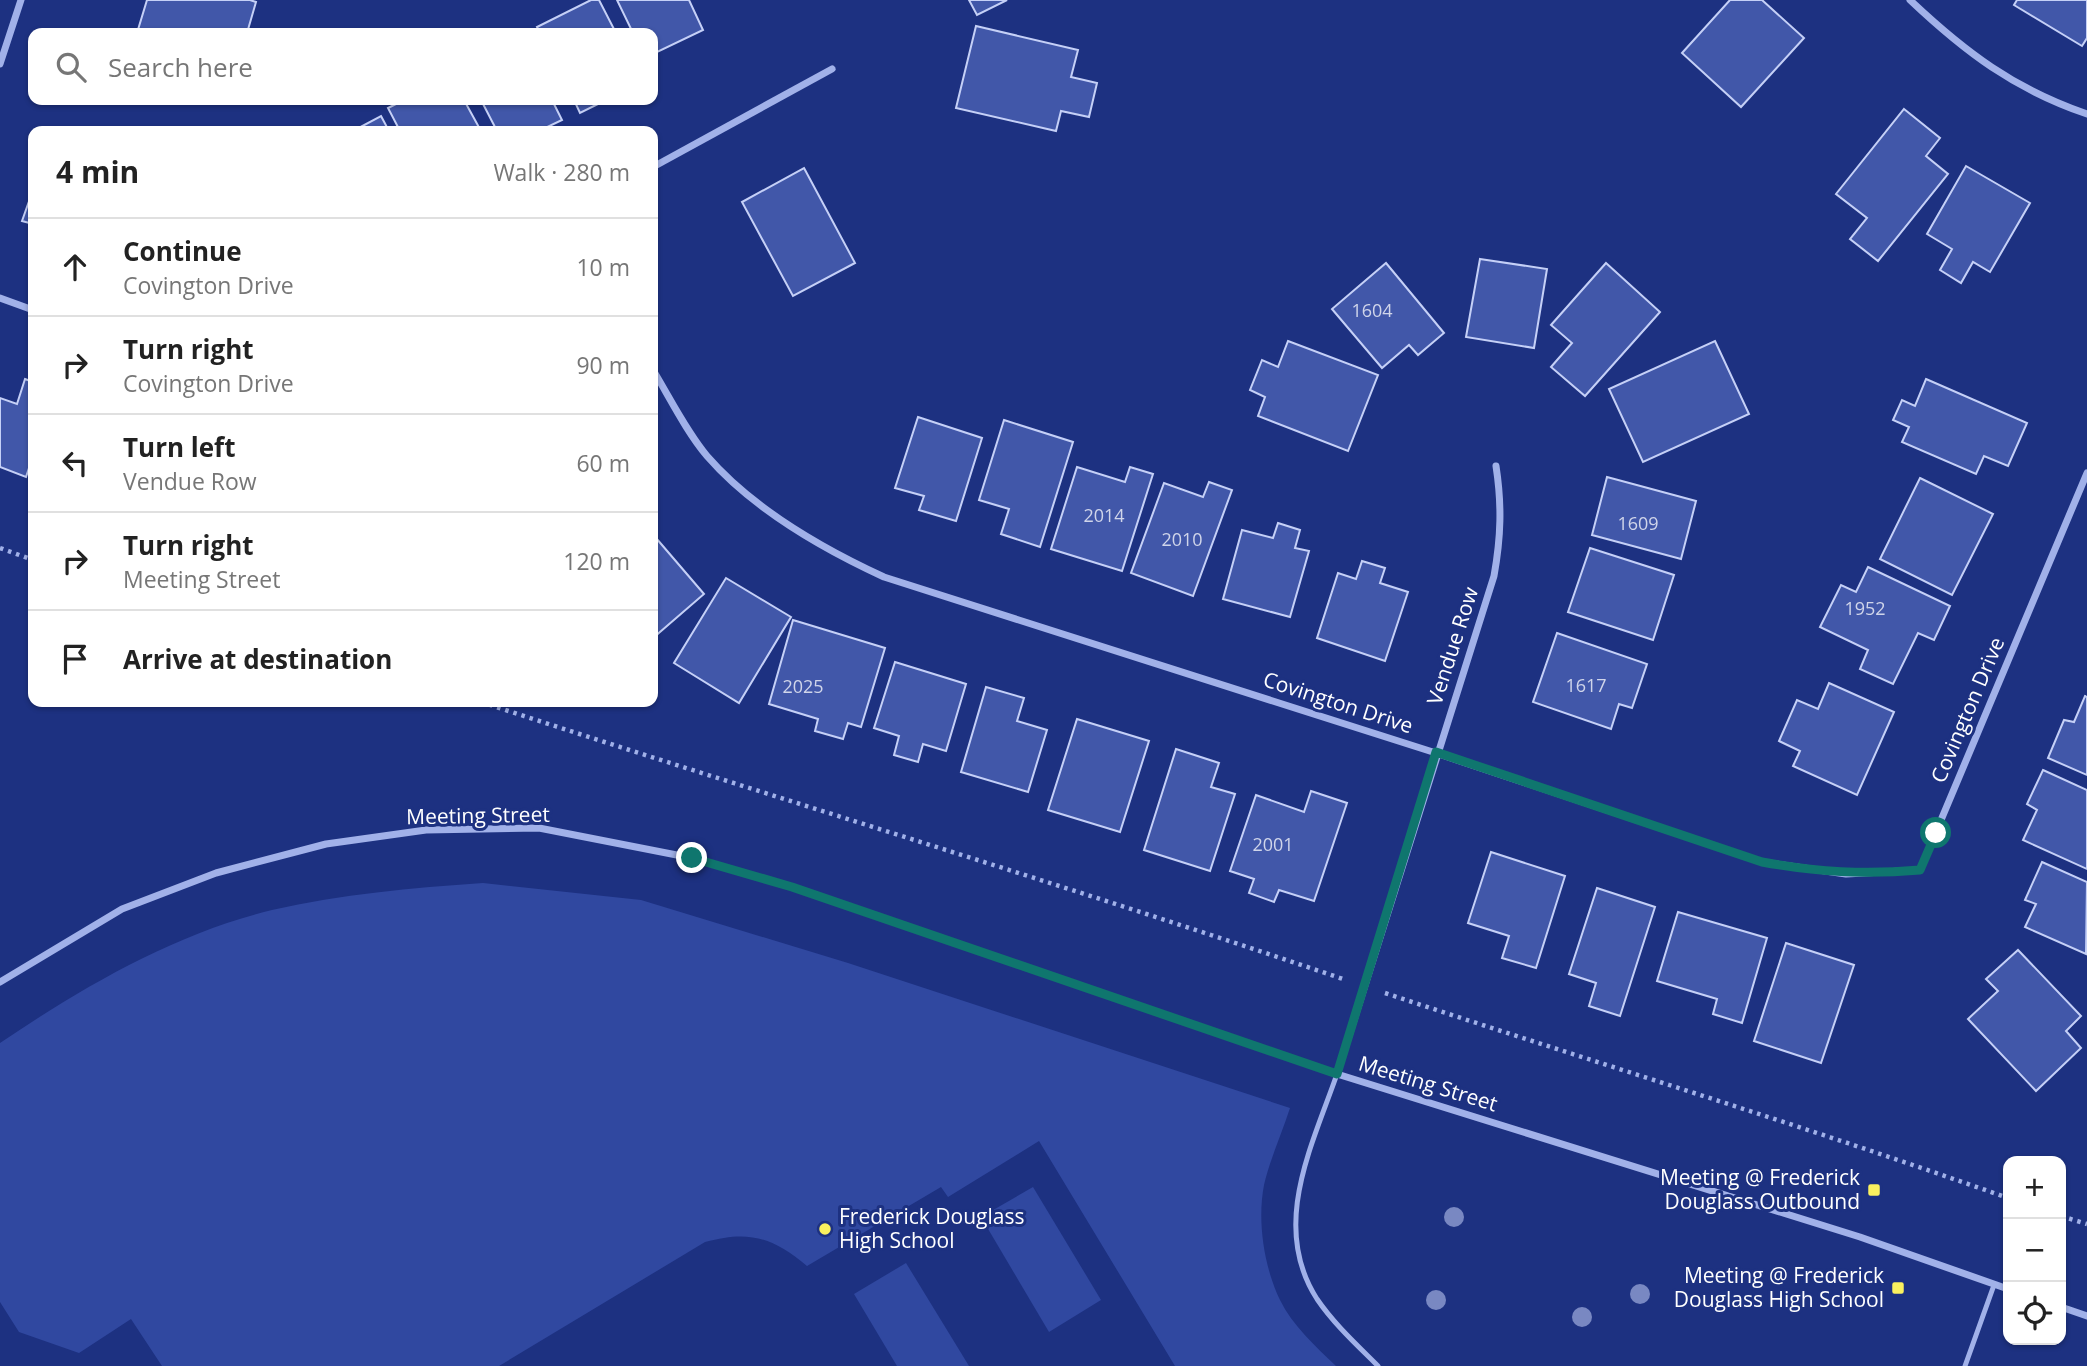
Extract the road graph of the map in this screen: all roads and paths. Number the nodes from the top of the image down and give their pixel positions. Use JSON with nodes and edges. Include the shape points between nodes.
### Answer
{"nodes":[{"id":1,"x":21,"y":0,"type":"edge"},
{"id":2,"x":1910,"y":0,"type":"edge"},
{"id":3,"x":0,"y":64,"type":"edge"},
{"id":4,"x":832,"y":69,"type":"dead end"},
{"id":5,"x":2087,"y":114,"type":"edge"},
{"id":6,"x":658,"y":164,"type":"edge"},
{"id":7,"x":0,"y":298,"type":"edge"},
{"id":8,"x":28,"y":308,"type":"edge"},
{"id":9,"x":658,"y":378,"type":"edge"},
{"id":10,"x":1496,"y":466,"type":"dead end"},
{"id":11,"x":2087,"y":474,"type":"edge"},
{"id":12,"x":0,"y":548,"type":"edge"},
{"id":13,"x":28,"y":558,"type":"edge"},
{"id":14,"x":496,"y":707,"type":"edge"},
{"id":15,"x":1436,"y":752,"type":"junction"},
{"id":16,"x":1342,"y":978,"type":"dead end"},
{"id":17,"x":0,"y":982,"type":"edge"},
{"id":18,"x":1391,"y":995,"type":"dead end"},
{"id":19,"x":1337,"y":1074,"type":"junction"},
{"id":20,"x":2003,"y":1196,"type":"edge"},
{"id":21,"x":2066,"y":1218,"type":"edge"},
{"id":22,"x":2087,"y":1224,"type":"edge"},
{"id":23,"x":1994,"y":1284,"type":"junction"},
{"id":24,"x":2003,"y":1287,"type":"edge"},
{"id":25,"x":2066,"y":1309,"type":"edge"},
{"id":26,"x":2087,"y":1316,"type":"edge"},
{"id":27,"x":1378,"y":1366,"type":"edge"},
{"id":28,"x":1965,"y":1366,"type":"edge"}],
"edges":[{"from":1,"to":3,"type":"street"},
{"from":2,"to":5,"type":"street","via":[[1981,62],[2052,102]]},
{"from":4,"to":6,"type":"street"},
{"from":7,"to":8,"type":"street"},
{"from":9,"to":15,"type":"street","name":"Covington Drive","via":[[707,456],[754,499],[843,559],[884,578]]},
{"from":10,"to":15,"type":"street","name":"Vendue Row","via":[[1502,504],[1494,576]]},
{"from":11,"to":15,"type":"street","name":"Covington Drive","via":[[1920,870],[1846,874],[1762,862]]},
{"from":12,"to":13,"type":"path"},
{"from":14,"to":16,"type":"path"},
{"from":15,"to":19,"type":"street","name":"Vendue Row"},
{"from":17,"to":19,"type":"street","name":"Meeting Street","via":[[122,909],[216,873],[326,844],[401,834],[539,828],[692,858],[792,887]]},
{"from":18,"to":20,"type":"path"},
{"from":19,"to":23,"type":"street","name":"Meeting Street","via":[[1860,1237]]},
{"from":19,"to":27,"type":"lane","via":[[1298,1183],[1293,1226],[1316,1297]]},
{"from":21,"to":22,"type":"path"},
{"from":23,"to":24,"type":"street","name":"Meeting Street"},
{"from":23,"to":28,"type":"lane"},
{"from":25,"to":26,"type":"street"}]}
